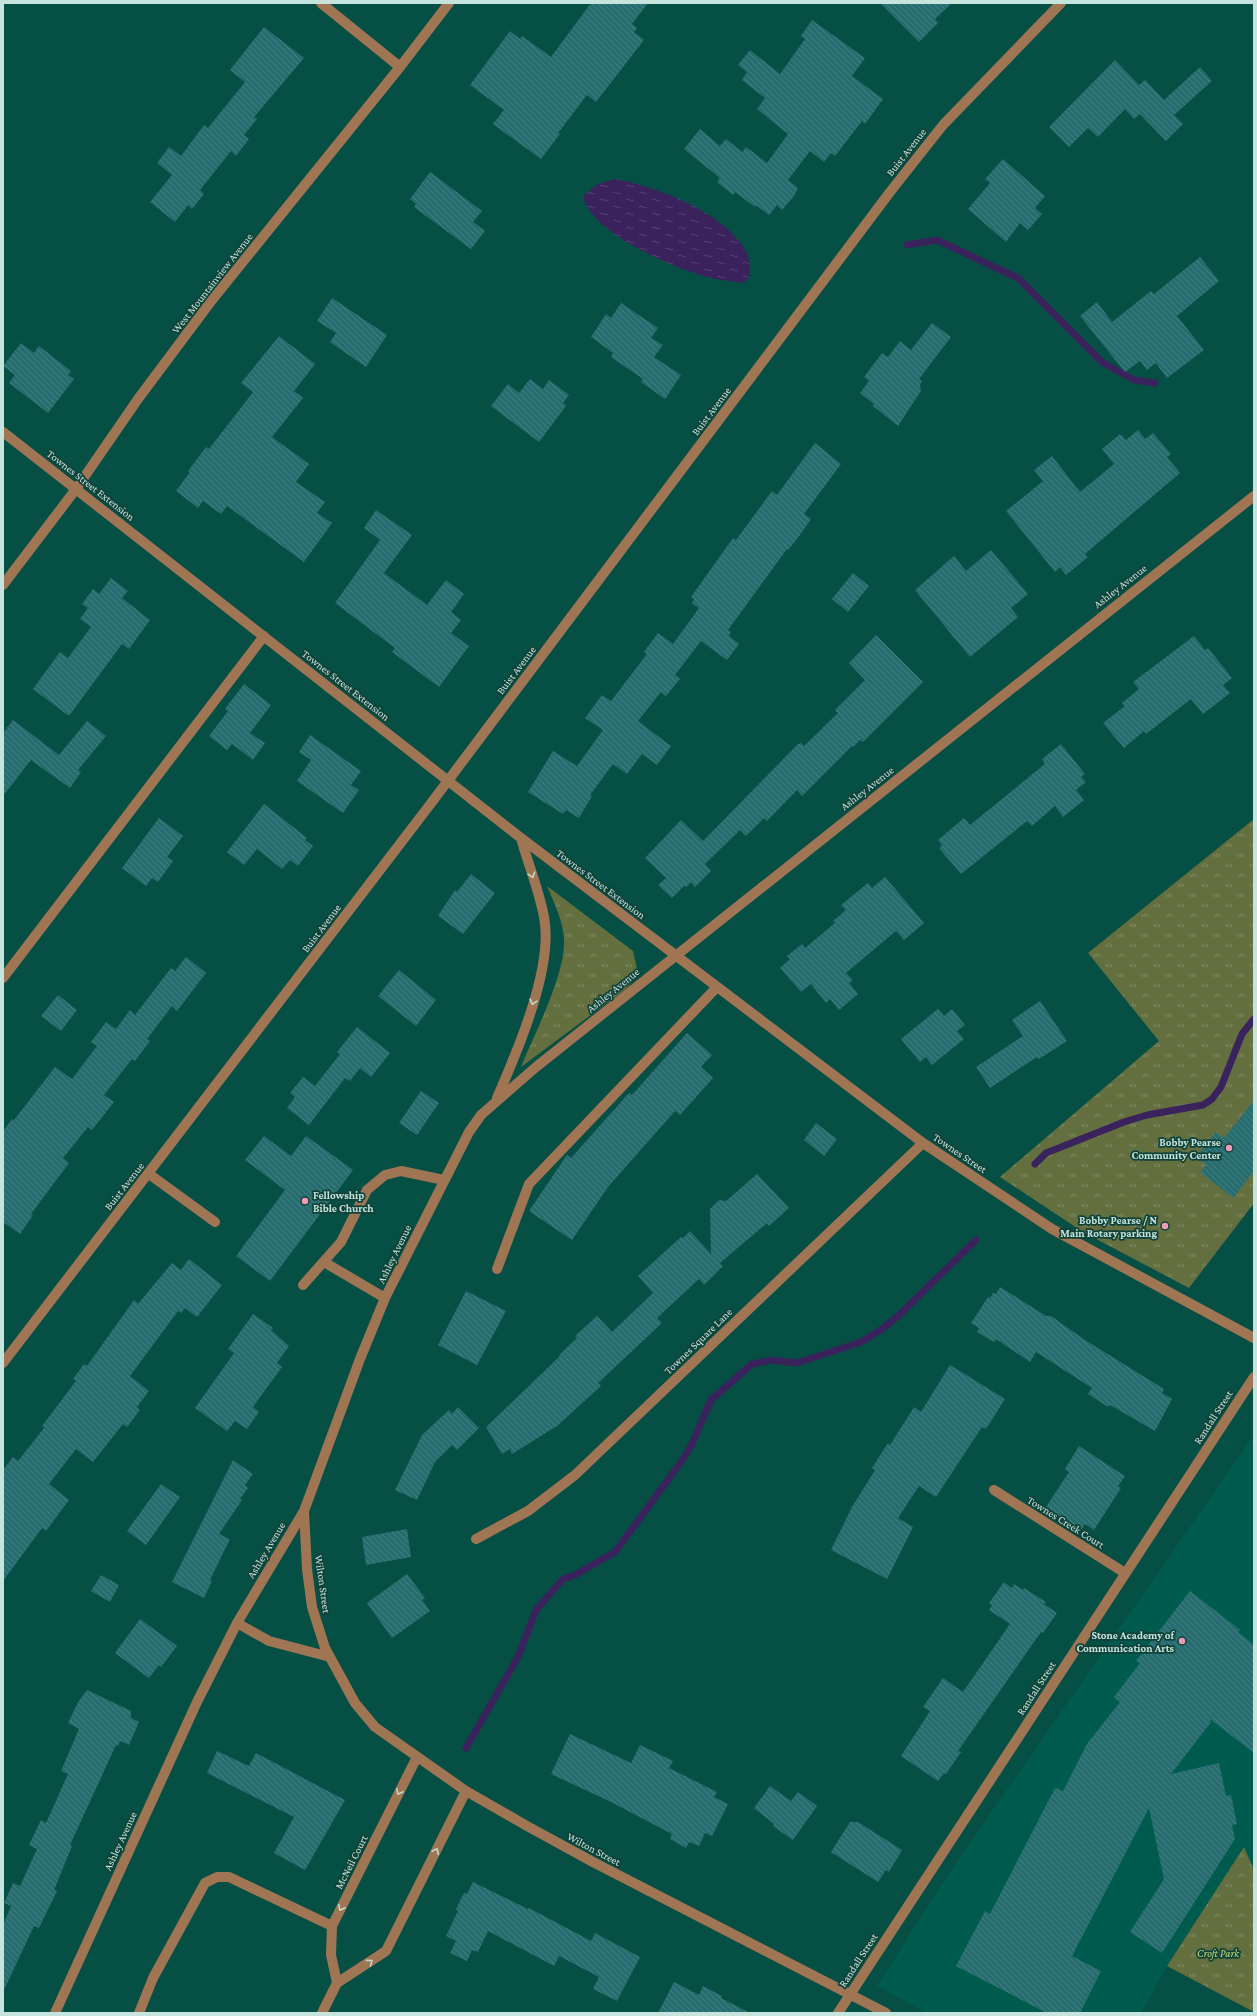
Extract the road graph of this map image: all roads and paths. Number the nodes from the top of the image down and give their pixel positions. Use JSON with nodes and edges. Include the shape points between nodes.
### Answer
{"nodes":[{"id":1,"x":321,"y":3,"type":"edge"},
{"id":2,"x":449,"y":3,"type":"edge"},
{"id":3,"x":1061,"y":3,"type":"edge"},
{"id":4,"x":400,"y":67,"type":"junction"},
{"id":5,"x":3,"y":432,"type":"edge"},
{"id":6,"x":76,"y":489,"type":"junction"},
{"id":7,"x":1254,"y":496,"type":"edge"},
{"id":8,"x":3,"y":586,"type":"edge"},
{"id":9,"x":264,"y":636,"type":"junction"},
{"id":10,"x":449,"y":780,"type":"junction"},
{"id":11,"x":521,"y":838,"type":"junction"},
{"id":12,"x":675,"y":956,"type":"junction"},
{"id":13,"x":3,"y":978,"type":"edge"},
{"id":14,"x":717,"y":987,"type":"junction"},
{"id":15,"x":496,"y":1101,"type":"junction"},
{"id":16,"x":924,"y":1143,"type":"junction"},
{"id":17,"x":149,"y":1174,"type":"junction"},
{"id":18,"x":444,"y":1180,"type":"junction"},
{"id":19,"x":215,"y":1222,"type":"dead end"},
{"id":20,"x":324,"y":1262,"type":"junction"},
{"id":21,"x":497,"y":1269,"type":"dead end"},
{"id":22,"x":303,"y":1285,"type":"dead end"},
{"id":23,"x":385,"y":1298,"type":"junction"},
{"id":24,"x":1254,"y":1338,"type":"edge"},
{"id":25,"x":3,"y":1363,"type":"edge"},
{"id":26,"x":1254,"y":1377,"type":"edge"},
{"id":27,"x":994,"y":1490,"type":"dead end"},
{"id":28,"x":304,"y":1511,"type":"junction"},
{"id":29,"x":476,"y":1539,"type":"dead end"},
{"id":30,"x":1125,"y":1573,"type":"junction"},
{"id":31,"x":237,"y":1623,"type":"junction"},
{"id":32,"x":330,"y":1657,"type":"junction"},
{"id":33,"x":417,"y":1757,"type":"junction"},
{"id":34,"x":466,"y":1791,"type":"junction"},
{"id":35,"x":332,"y":1926,"type":"junction"},
{"id":36,"x":338,"y":1983,"type":"junction"},
{"id":37,"x":850,"y":1994,"type":"junction"},
{"id":38,"x":55,"y":2013,"type":"edge"},
{"id":39,"x":139,"y":2013,"type":"edge"},
{"id":40,"x":322,"y":2013,"type":"edge"},
{"id":41,"x":838,"y":2013,"type":"edge"},
{"id":42,"x":886,"y":2013,"type":"edge"}],
"edges":[{"from":1,"to":4,"type":"street"},
{"from":2,"to":4,"type":"street","name":"West Mountainview Avenue"},
{"from":3,"to":10,"type":"street","name":"Buist Avenue","via":[[943,125]]},
{"from":4,"to":6,"type":"street","name":"West Mountainview Avenue","via":[[212,300],[138,399]]},
{"from":5,"to":6,"type":"street","name":"Townes Street Extension"},
{"from":6,"to":8,"type":"street","name":"West Mountainview Avenue"},
{"from":6,"to":9,"type":"street","name":"Townes Street Extension"},
{"from":7,"to":12,"type":"street","name":"Ashley Avenue"},
{"from":9,"to":10,"type":"street","name":"Townes Street Extension"},
{"from":9,"to":13,"type":"street"},
{"from":10,"to":11,"type":"street","name":"Townes Street Extension"},
{"from":10,"to":17,"type":"street","name":"Buist Avenue"},
{"from":11,"to":12,"type":"street","name":"Townes Street Extension"},
{"from":11,"to":15,"type":"street","name":"Ashley Avenue","one_way":true,"via":[[544,917],[546,936],[534,1000],[518,1050]]},
{"from":12,"to":14,"type":"street","name":"Townes Street"},
{"from":12,"to":15,"type":"street","name":"Ashley Avenue"},
{"from":14,"to":16,"type":"street","name":"Townes Street"},
{"from":14,"to":21,"type":"street","via":[[529,1184]]},
{"from":15,"to":18,"type":"street","name":"Ashley Avenue","via":[[481,1115],[469,1132]]},
{"from":16,"to":24,"type":"street","name":"Townes Street","via":[[1052,1229]]},
{"from":16,"to":29,"type":"street","name":"Townes Square Lane","via":[[575,1475],[528,1510]]},
{"from":17,"to":19,"type":"street"},
{"from":17,"to":25,"type":"street","name":"Buist Avenue"},
{"from":18,"to":20,"type":"street","via":[[401,1171],[385,1175],[367,1190],[342,1242]]},
{"from":18,"to":23,"type":"street","name":"Ashley Avenue"},
{"from":20,"to":22,"type":"street"},
{"from":20,"to":23,"type":"street"},
{"from":23,"to":28,"type":"street","name":"Ashley Avenue"},
{"from":26,"to":30,"type":"street","name":"Randall Street"},
{"from":27,"to":30,"type":"street","name":"Townes Creek Court"},
{"from":28,"to":31,"type":"street","name":"Ashley Avenue"},
{"from":28,"to":32,"type":"street","name":"Wilton Street","via":[[312,1607]]},
{"from":30,"to":37,"type":"street","name":"Randall Street"},
{"from":31,"to":32,"type":"street","via":[[269,1641]]},
{"from":31,"to":38,"type":"street","name":"Ashley Avenue","via":[[197,1702]]},
{"from":32,"to":33,"type":"street","name":"Wilton Street","via":[[355,1703],[375,1727]]},
{"from":33,"to":34,"type":"street","name":"Wilton Street"},
{"from":33,"to":35,"type":"street","name":"McNeil Court","one_way":true},
{"from":36,"to":34,"type":"street","one_way":true,"via":[[386,1951]]},
{"from":34,"to":37,"type":"street","name":"Wilton Street","via":[[594,1862]]},
{"from":35,"to":36,"type":"street","name":"McNeil Court","via":[[331,1955]]},
{"from":35,"to":39,"type":"street","via":[[230,1877],[217,1877],[204,1883],[153,1978]]},
{"from":36,"to":40,"type":"street"},
{"from":37,"to":41,"type":"street","name":"Randall Street"},
{"from":37,"to":42,"type":"street","name":"Wilton Street"}]}
